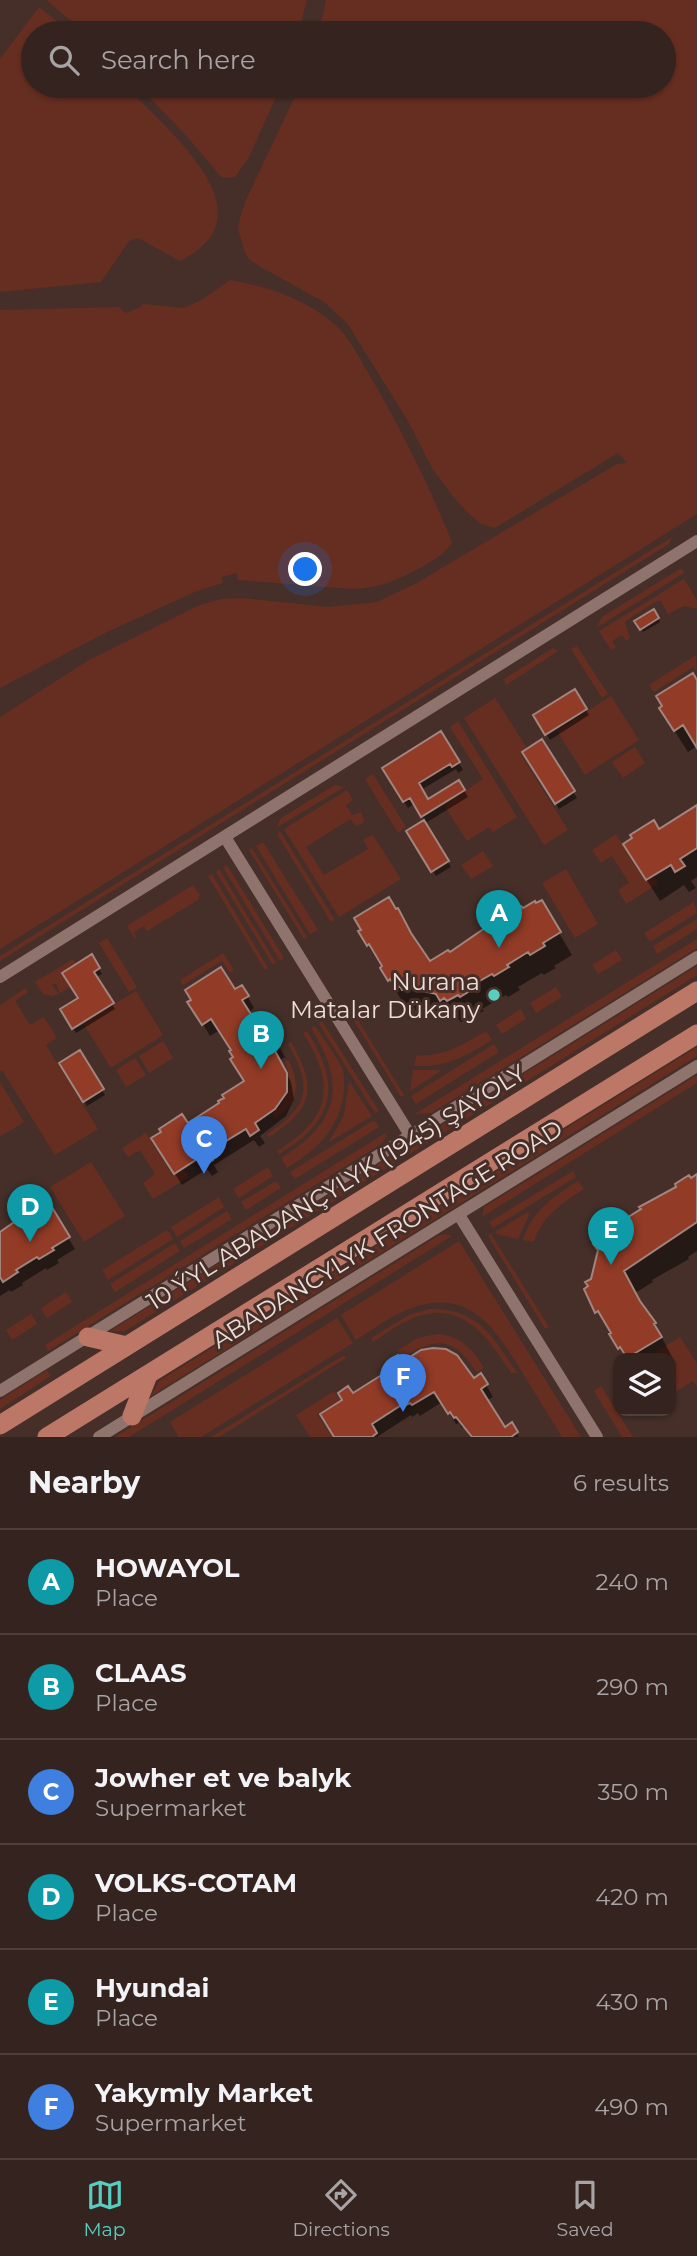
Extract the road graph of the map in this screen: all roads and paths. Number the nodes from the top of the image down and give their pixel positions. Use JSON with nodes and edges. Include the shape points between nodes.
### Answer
{"nodes":[{"id":1,"x":696,"y":544,"type":"edge"},
{"id":2,"x":225,"y":836,"type":"junction"},
{"id":3,"x":697,"y":957,"type":"edge"},
{"id":4,"x":0,"y":977,"type":"edge"},
{"id":5,"x":697,"y":991,"type":"edge"},
{"id":6,"x":697,"y":1034,"type":"edge"},
{"id":7,"x":697,"y":1066,"type":"edge"},
{"id":8,"x":410,"y":1135,"type":"junction"},
{"id":9,"x":458,"y":1215,"type":"junction"},
{"id":10,"x":88,"y":1337,"type":"junction"},
{"id":11,"x":127,"y":1346,"type":"junction"},
{"id":12,"x":148,"y":1374,"type":"junction"},
{"id":13,"x":0,"y":1391,"type":"edge"},
{"id":14,"x":132,"y":1416,"type":"junction"},
{"id":15,"x":0,"y":1424,"type":"edge"},
{"id":16,"x":47,"y":1437,"type":"edge"},
{"id":17,"x":99,"y":1437,"type":"edge"},
{"id":18,"x":597,"y":1437,"type":"edge"}],
"edges":[{"from":1,"to":2,"type":"street"},
{"from":2,"to":4,"type":"street"},
{"from":2,"to":8,"type":"street"},
{"from":3,"to":8,"type":"street"},
{"from":5,"to":11,"type":"main road","name":"10 ÝYL ABADANÇYLYK (1945) ŞAÝOLY"},
{"from":6,"to":12,"type":"main road"},
{"from":7,"to":9,"type":"street","name":"ABADANCYLYK FRONTAGE ROAD"},
{"from":8,"to":10,"type":"street"},
{"from":9,"to":14,"type":"street","name":"ABADANCYLYK FRONTAGE ROAD"},
{"from":9,"to":18,"type":"street"},
{"from":10,"to":11,"type":"main road"},
{"from":10,"to":13,"type":"street"},
{"from":11,"to":15,"type":"main road","name":"10 ÝYL ABADANÇYLYK (1945) ŞAÝOLY"},
{"from":12,"to":14,"type":"main road"},
{"from":12,"to":16,"type":"main road"},
{"from":14,"to":17,"type":"street","name":"ABADANCYLYK FRONTAGE ROAD"}]}
